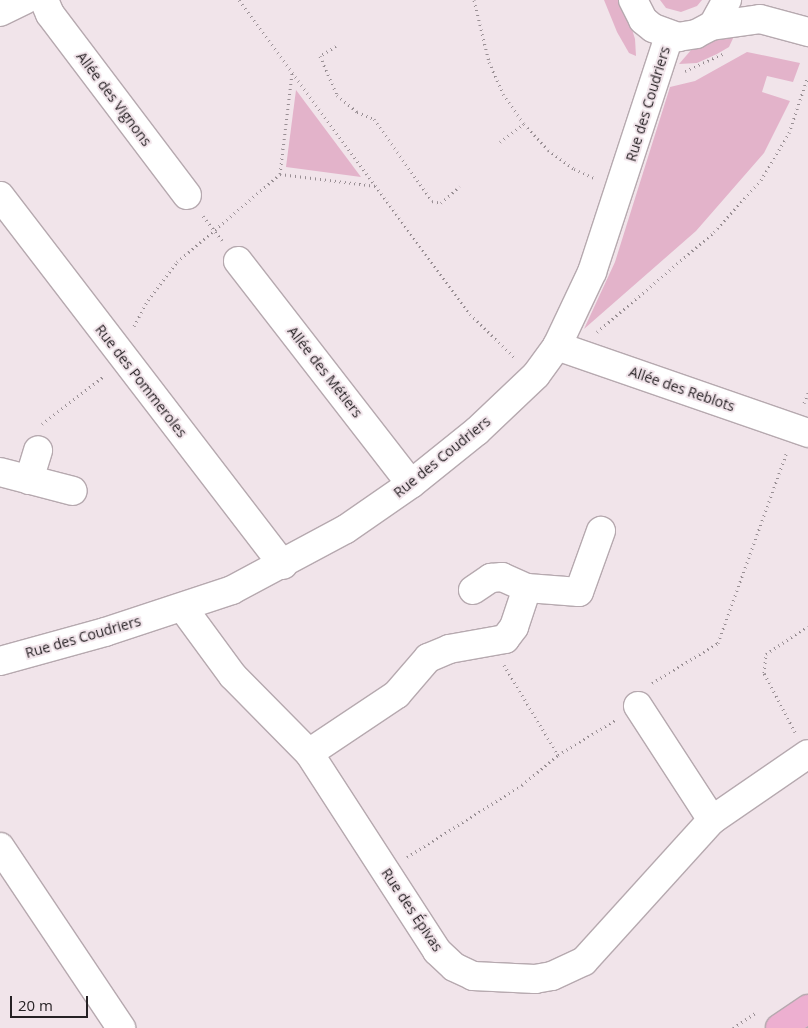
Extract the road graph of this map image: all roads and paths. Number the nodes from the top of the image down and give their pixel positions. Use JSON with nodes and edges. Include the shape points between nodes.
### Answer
{"nodes":[{"id":1,"x":25,"y":0,"type":"edge"},
{"id":2,"x":44,"y":0,"type":"edge"},
{"id":3,"x":238,"y":0,"type":"edge"},
{"id":4,"x":474,"y":0,"type":"edge"},
{"id":5,"x":633,"y":0,"type":"edge"},
{"id":6,"x":727,"y":0,"type":"edge"},
{"id":7,"x":752,"y":10,"type":"edge"},
{"id":8,"x":0,"y":12,"type":"edge"},
{"id":9,"x":710,"y":26,"type":"junction"},
{"id":10,"x":808,"y":32,"type":"edge"},
{"id":11,"x":669,"y":36,"type":"junction"},
{"id":12,"x":336,"y":46,"type":"dead end"},
{"id":13,"x":733,"y":48,"type":"dead end"},
{"id":14,"x":683,"y":71,"type":"dead end"},
{"id":15,"x":292,"y":73,"type":"junction"},
{"id":16,"x":808,"y":76,"type":"edge"},
{"id":17,"x":524,"y":124,"type":"junction"},
{"id":18,"x":500,"y":142,"type":"dead end"},
{"id":19,"x":280,"y":174,"type":"junction"},
{"id":20,"x":595,"y":178,"type":"dead end"},
{"id":21,"x":376,"y":186,"type":"junction"},
{"id":22,"x":460,"y":186,"type":"dead end"},
{"id":23,"x":187,"y":195,"type":"joint"},
{"id":24,"x":0,"y":196,"type":"edge"},
{"id":25,"x":213,"y":229,"type":"junction"},
{"id":26,"x":238,"y":261,"type":"joint"},
{"id":27,"x":590,"y":338,"type":"dead end"},
{"id":28,"x":557,"y":346,"type":"junction"},
{"id":29,"x":511,"y":354,"type":"dead end"},
{"id":30,"x":125,"y":360,"type":"junction"},
{"id":31,"x":808,"y":392,"type":"edge"},
{"id":32,"x":801,"y":431,"type":"edge"},
{"id":33,"x":38,"y":450,"type":"joint"},
{"id":34,"x":0,"y":472,"type":"edge"},
{"id":35,"x":29,"y":480,"type":"junction"},
{"id":36,"x":411,"y":484,"type":"junction"},
{"id":37,"x":73,"y":490,"type":"dead end"},
{"id":38,"x":601,"y":531,"type":"dead end"},
{"id":39,"x":283,"y":565,"type":"junction"},
{"id":40,"x":527,"y":588,"type":"junction"},
{"id":41,"x":473,"y":590,"type":"dead end"},
{"id":42,"x":183,"y":608,"type":"junction"},
{"id":43,"x":808,"y":626,"type":"edge"},
{"id":44,"x":490,"y":643,"type":"junction"},
{"id":45,"x":0,"y":661,"type":"edge"},
{"id":46,"x":638,"y":706,"type":"junction"},
{"id":47,"x":309,"y":753,"type":"junction"},
{"id":48,"x":808,"y":754,"type":"edge"},
{"id":49,"x":558,"y":755,"type":"junction"},
{"id":50,"x":712,"y":820,"type":"junction"},
{"id":51,"x":0,"y":846,"type":"edge"},
{"id":52,"x":385,"y":870,"type":"junction"},
{"id":53,"x":808,"y":1009,"type":"edge"},
{"id":54,"x":121,"y":1028,"type":"edge"},
{"id":55,"x":780,"y":1028,"type":"edge"}],
"edges":[{"from":1,"to":8,"type":"street"},
{"from":2,"to":23,"type":"street","name":"Allée des Vignons","via":[[50,14]]},
{"from":3,"to":15,"type":"path"},
{"from":4,"to":17,"type":"path","via":[[489,62],[503,94]]},
{"from":5,"to":11,"type":"street","via":[[643,20]]},
{"from":6,"to":9,"type":"street"},
{"from":7,"to":9,"type":"street"},
{"from":7,"to":10,"type":"street"},
{"from":9,"to":11,"type":"street","via":[[686,37]]},
{"from":11,"to":28,"type":"street","name":"Rue des Coudriers","via":[[592,272]]},
{"from":12,"to":22,"type":"path","via":[[320,56],[337,95],[357,112],[374,120],[432,201],[441,202]]},
{"from":13,"to":14,"type":"path","via":[[710,62]]},
{"from":15,"to":19,"type":"path"},
{"from":15,"to":21,"type":"path"},
{"from":16,"to":27,"type":"path","via":[[789,133],[761,180],[714,232]]},
{"from":17,"to":18,"type":"path"},
{"from":17,"to":20,"type":"path","via":[[548,150],[574,169]]},
{"from":19,"to":21,"type":"path"},
{"from":19,"to":25,"type":"path"},
{"from":21,"to":29,"type":"path","via":[[470,314]]},
{"from":23,"to":25,"type":"path"},
{"from":24,"to":30,"type":"street","name":"Rue des Pommeroles"},
{"from":25,"to":26,"type":"path"},
{"from":25,"to":30,"type":"path","via":[[177,262],[152,294],[134,326]]},
{"from":26,"to":36,"type":"street","name":"Allée des Métiers"},
{"from":28,"to":32,"type":"street","name":"Allée des Reblots"},
{"from":28,"to":36,"type":"street","name":"Rue des Coudriers","via":[[536,375],[477,431]]},
{"from":30,"to":33,"type":"path","via":[[34,430]]},
{"from":30,"to":39,"type":"street","name":"Rue des Pommeroles"},
{"from":31,"to":32,"type":"path"},
{"from":32,"to":46,"type":"path","via":[[718,644],[644,689]]},
{"from":33,"to":35,"type":"street"},
{"from":34,"to":35,"type":"street"},
{"from":35,"to":37,"type":"street"},
{"from":36,"to":39,"type":"street","name":"Rue des Coudriers","via":[[346,530]]},
{"from":38,"to":40,"type":"street","via":[[580,592]]},
{"from":39,"to":42,"type":"street","name":"Rue des Coudriers","via":[[232,590]]},
{"from":40,"to":41,"type":"street","via":[[502,577],[491,578]]},
{"from":40,"to":44,"type":"street","via":[[514,627],[504,639]]},
{"from":42,"to":45,"type":"street","name":"Rue des Coudriers"},
{"from":42,"to":47,"type":"street","name":"Rue des Épivas","via":[[233,676]]},
{"from":43,"to":48,"type":"path","via":[[766,654],[764,673]]},
{"from":44,"to":47,"type":"street","via":[[449,649],[428,658],[397,694]]},
{"from":44,"to":49,"type":"path"},
{"from":46,"to":49,"type":"path"},
{"from":46,"to":50,"type":"street"},
{"from":47,"to":52,"type":"street","name":"Rue des Épivas"},
{"from":48,"to":50,"type":"street","name":"Rue des Épivas"},
{"from":49,"to":52,"type":"path","via":[[522,785]]},
{"from":50,"to":52,"type":"street","name":"Rue des Épivas","via":[[584,961],[552,976],[535,979],[473,976],[454,967],[437,951]]},
{"from":51,"to":54,"type":"street"},
{"from":53,"to":55,"type":"main road"}]}
